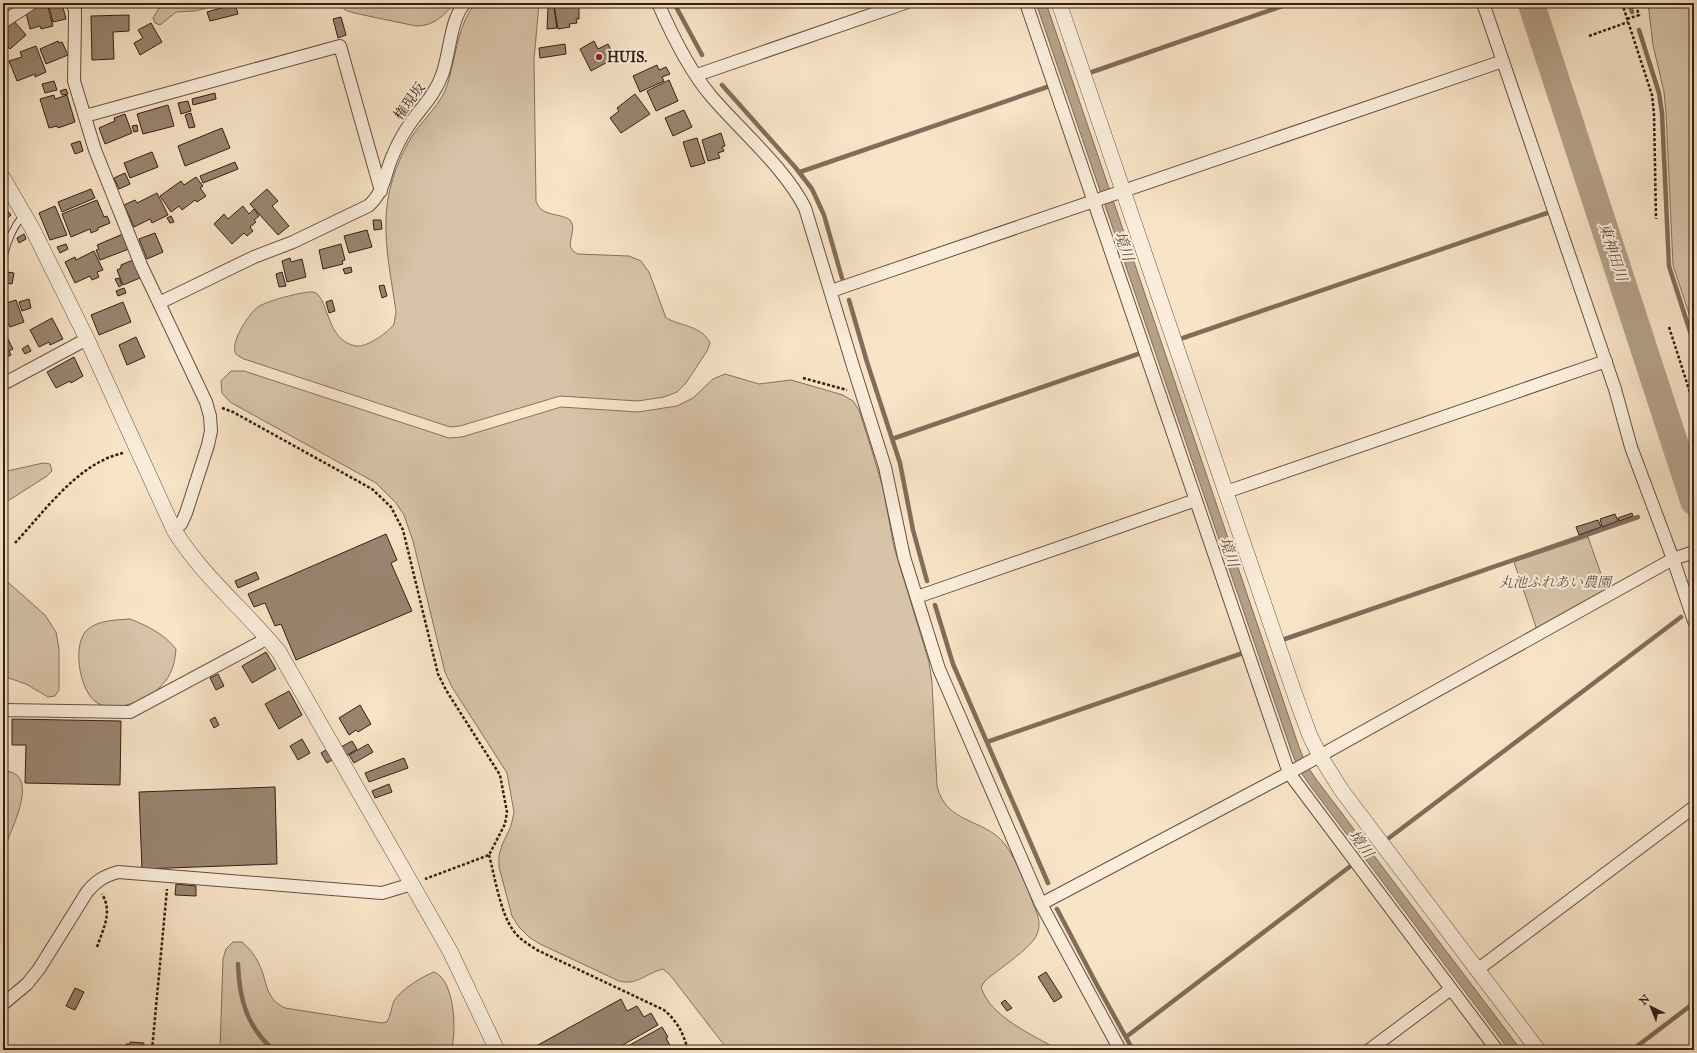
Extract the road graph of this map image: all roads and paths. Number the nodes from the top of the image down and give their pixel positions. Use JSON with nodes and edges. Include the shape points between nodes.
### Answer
{"nodes":[{"id":1,"x":32,"y":3,"type":"edge"},
{"id":2,"x":72,"y":3,"type":"edge"},
{"id":3,"x":465,"y":3,"type":"edge"},
{"id":4,"x":658,"y":3,"type":"edge"},
{"id":5,"x":905,"y":3,"type":"edge"},
{"id":6,"x":1026,"y":3,"type":"edge"},
{"id":7,"x":1059,"y":3,"type":"edge"},
{"id":8,"x":1483,"y":3,"type":"edge"},
{"id":9,"x":1622,"y":3,"type":"edge"},
{"id":10,"x":1635,"y":3,"type":"edge"},
{"id":11,"x":1627,"y":19,"type":"junction"},
{"id":12,"x":3,"y":22,"type":"edge"},
{"id":13,"x":1628,"y":22,"type":"junction"},
{"id":14,"x":1589,"y":36,"type":"dead end"},
{"id":15,"x":1503,"y":61,"type":"junction"},
{"id":16,"x":697,"y":75,"type":"junction"},
{"id":17,"x":85,"y":116,"type":"junction"},
{"id":18,"x":3,"y":178,"type":"edge"},
{"id":19,"x":381,"y":192,"type":"junction"},
{"id":20,"x":1119,"y":193,"type":"junction"},
{"id":21,"x":1096,"y":201,"type":"junction"},
{"id":22,"x":24,"y":213,"type":"junction"},
{"id":23,"x":1656,"y":219,"type":"dead end"},
{"id":24,"x":3,"y":261,"type":"edge"},
{"id":25,"x":831,"y":291,"type":"junction"},
{"id":26,"x":159,"y":303,"type":"junction"},
{"id":27,"x":1669,"y":326,"type":"dead end"},
{"id":28,"x":87,"y":339,"type":"junction"},
{"id":29,"x":1606,"y":361,"type":"junction"},
{"id":30,"x":803,"y":378,"type":"dead end"},
{"id":31,"x":3,"y":384,"type":"edge"},
{"id":32,"x":860,"y":388,"type":"junction"},
{"id":33,"x":1694,"y":405,"type":"edge"},
{"id":34,"x":207,"y":408,"type":"junction"},
{"id":35,"x":137,"y":450,"type":"junction"},
{"id":36,"x":1226,"y":492,"type":"junction"},
{"id":37,"x":1196,"y":500,"type":"junction"},
{"id":38,"x":174,"y":530,"type":"junction"},
{"id":39,"x":15,"y":543,"type":"dead end"},
{"id":40,"x":1694,"y":552,"type":"edge"},
{"id":41,"x":1678,"y":557,"type":"junction"},
{"id":42,"x":917,"y":596,"type":"junction"},
{"id":43,"x":1694,"y":621,"type":"edge"},
{"id":44,"x":267,"y":637,"type":"junction"},
{"id":45,"x":3,"y":711,"type":"edge"},
{"id":46,"x":1315,"y":758,"type":"junction"},
{"id":47,"x":1292,"y":772,"type":"junction"},
{"id":48,"x":1694,"y":807,"type":"edge"},
{"id":49,"x":489,"y":854,"type":"junction"},
{"id":50,"x":168,"y":876,"type":"junction"},
{"id":51,"x":95,"y":882,"type":"junction"},
{"id":52,"x":412,"y":884,"type":"junction"},
{"id":53,"x":1041,"y":904,"type":"junction"},
{"id":54,"x":97,"y":947,"type":"dead end"},
{"id":55,"x":1478,"y":970,"type":"junction"},
{"id":56,"x":1451,"y":989,"type":"junction"},
{"id":57,"x":3,"y":1004,"type":"edge"},
{"id":58,"x":152,"y":1050,"type":"edge"},
{"id":59,"x":497,"y":1050,"type":"edge"},
{"id":60,"x":688,"y":1050,"type":"edge"},
{"id":61,"x":1120,"y":1050,"type":"edge"},
{"id":62,"x":1369,"y":1050,"type":"edge"},
{"id":63,"x":1497,"y":1050,"type":"edge"},
{"id":64,"x":1538,"y":1050,"type":"edge"}],
"edges":[{"from":1,"to":12,"type":"street"},
{"from":2,"to":17,"type":"street","via":[[76,20],[74,81]]},
{"from":3,"to":19,"type":"street","name":"権現坂","via":[[457,16],[437,89],[402,137]]},
{"from":4,"to":16,"type":"street"},
{"from":5,"to":16,"type":"street"},
{"from":6,"to":21,"type":"street"},
{"from":7,"to":20,"type":"street"},
{"from":8,"to":15,"type":"street"},
{"from":9,"to":11,"type":"path"},
{"from":10,"to":11,"type":"path","via":[[1639,15]]},
{"from":11,"to":13,"type":"path"},
{"from":13,"to":14,"type":"path"},
{"from":13,"to":23,"type":"path","via":[[1653,101]]},
{"from":15,"to":20,"type":"street"},
{"from":15,"to":29,"type":"street"},
{"from":16,"to":25,"type":"street","via":[[710,95],[784,176],[799,197],[810,220]]},
{"from":17,"to":19,"type":"street","via":[[340,46]]},
{"from":17,"to":26,"type":"street","via":[[95,150],[141,266]]},
{"from":18,"to":22,"type":"street"},
{"from":19,"to":26,"type":"street","via":[[368,206]]},
{"from":20,"to":21,"type":"street"},
{"from":20,"to":36,"type":"street"},
{"from":21,"to":25,"type":"street"},
{"from":21,"to":37,"type":"street"},
{"from":22,"to":24,"type":"lane","via":[[14,227],[5,248]]},
{"from":22,"to":28,"type":"street"},
{"from":25,"to":32,"type":"street"},
{"from":26,"to":34,"type":"street"},
{"from":27,"to":33,"type":"path"},
{"from":28,"to":31,"type":"street"},
{"from":28,"to":35,"type":"street"},
{"from":29,"to":36,"type":"street"},
{"from":29,"to":41,"type":"street","via":[[1631,447]]},
{"from":30,"to":32,"type":"path","via":[[844,391]]},
{"from":32,"to":42,"type":"street","via":[[885,467],[900,539]]},
{"from":34,"to":38,"type":"street","via":[[211,431],[208,445],[186,513],[181,524]]},
{"from":34,"to":49,"type":"path","via":[[220,407],[233,412],[372,489],[382,497],[398,518],[407,542],[438,674],[500,775],[507,812],[505,824]]},
{"from":35,"to":38,"type":"street"},
{"from":35,"to":39,"type":"path","via":[[111,456],[80,474]]},
{"from":36,"to":46,"type":"street"},
{"from":37,"to":42,"type":"street"},
{"from":37,"to":47,"type":"street"},
{"from":38,"to":44,"type":"street","via":[[192,556]]},
{"from":40,"to":41,"type":"street"},
{"from":41,"to":43,"type":"street"},
{"from":41,"to":46,"type":"street"},
{"from":42,"to":53,"type":"street","via":[[939,669]]},
{"from":44,"to":45,"type":"street","via":[[130,712]]},
{"from":44,"to":52,"type":"street","via":[[289,668]]},
{"from":46,"to":47,"type":"street"},
{"from":46,"to":55,"type":"street"},
{"from":47,"to":53,"type":"street"},
{"from":47,"to":56,"type":"street"},
{"from":48,"to":55,"type":"street"},
{"from":49,"to":52,"type":"path"},
{"from":49,"to":60,"type":"path","via":[[506,919],[524,942],[664,1010],[682,1030]]},
{"from":50,"to":51,"type":"street","via":[[118,872]]},
{"from":50,"to":52,"type":"street","via":[[382,893]]},
{"from":50,"to":58,"type":"path"},
{"from":51,"to":54,"type":"path","via":[[106,900],[108,910]]},
{"from":51,"to":57,"type":"street","via":[[39,969],[27,984]]},
{"from":52,"to":59,"type":"street","via":[[450,951]]},
{"from":53,"to":61,"type":"street"},
{"from":55,"to":64,"type":"street"},
{"from":56,"to":62,"type":"street"},
{"from":56,"to":63,"type":"street"}]}
